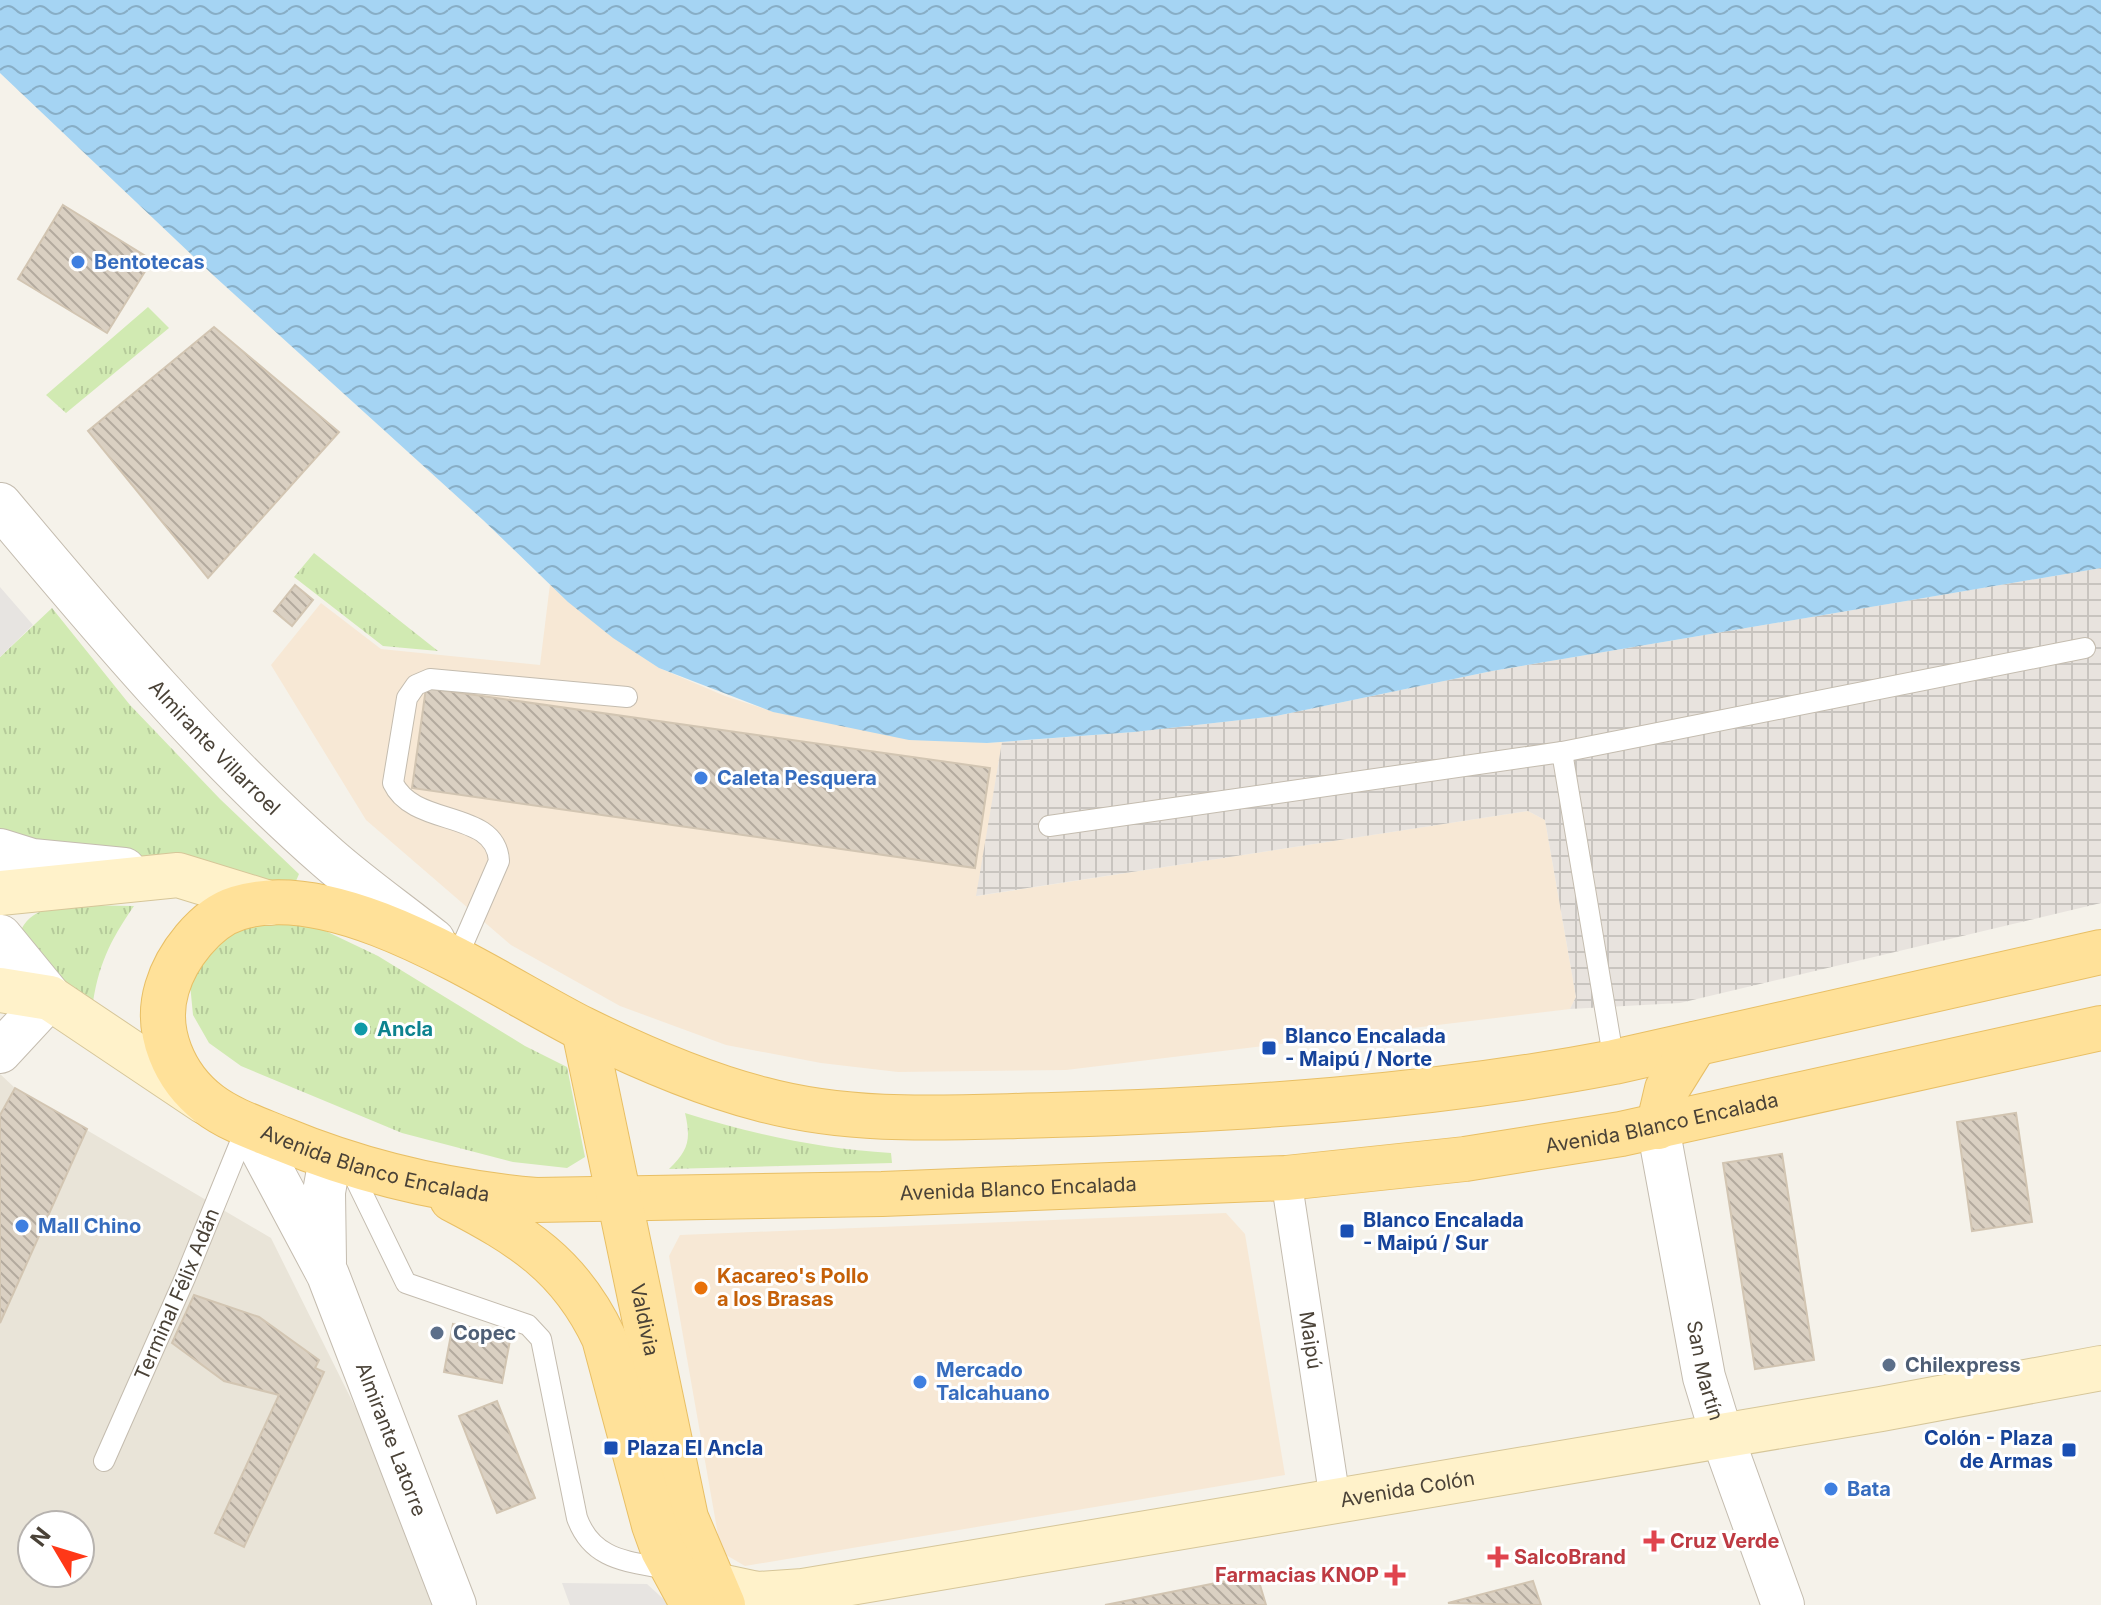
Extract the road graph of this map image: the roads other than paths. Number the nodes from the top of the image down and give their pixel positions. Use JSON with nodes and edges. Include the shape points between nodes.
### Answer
{"nodes":[{"id":1,"x":0,"y":505,"type":"edge"},
{"id":2,"x":2085,"y":648,"type":"dead end"},
{"id":3,"x":627,"y":697,"type":"dead end"},
{"id":4,"x":1562,"y":752,"type":"junction"},
{"id":5,"x":1049,"y":826,"type":"dead end"},
{"id":6,"x":0,"y":851,"type":"edge"},
{"id":7,"x":178,"y":875,"type":"junction"},
{"id":8,"x":0,"y":893,"type":"edge"},
{"id":9,"x":269,"y":903,"type":"junction"},
{"id":10,"x":0,"y":937,"type":"edge"},
{"id":11,"x":2101,"y":952,"type":"edge"},
{"id":12,"x":456,"y":960,"type":"junction"},
{"id":13,"x":0,"y":990,"type":"edge"},
{"id":14,"x":50,"y":998,"type":"junction"},
{"id":15,"x":2101,"y":1028,"type":"edge"},
{"id":16,"x":584,"y":1030,"type":"junction"},
{"id":17,"x":1695,"y":1044,"type":"junction"},
{"id":18,"x":0,"y":1052,"type":"edge"},
{"id":19,"x":1614,"y":1062,"type":"junction"},
{"id":20,"x":229,"y":1115,"type":"junction"},
{"id":21,"x":1658,"y":1127,"type":"junction"},
{"id":22,"x":340,"y":1162,"type":"junction"},
{"id":23,"x":1286,"y":1178,"type":"junction"},
{"id":24,"x":427,"y":1186,"type":"junction"},
{"id":25,"x":621,"y":1200,"type":"junction"},
{"id":26,"x":328,"y":1275,"type":"junction"},
{"id":27,"x":2101,"y":1368,"type":"edge"},
{"id":28,"x":1722,"y":1436,"type":"junction"},
{"id":29,"x":104,"y":1461,"type":"dead end"},
{"id":30,"x":1335,"y":1500,"type":"junction"},
{"id":31,"x":701,"y":1591,"type":"edge"},
{"id":32,"x":455,"y":1605,"type":"edge"},
{"id":33,"x":1783,"y":1605,"type":"edge"}],
"edges":[{"from":1,"to":12,"type":"street","name":"Almirante Villarroel","via":[[117,644],[244,777],[328,858]]},
{"from":2,"to":4,"type":"lane"},
{"from":3,"to":12,"type":"lane","via":[[430,679],[421,681],[407,698],[393,783],[398,792],[414,806],[485,832],[498,850],[499,861]]},
{"from":4,"to":5,"type":"lane"},
{"from":4,"to":19,"type":"lane"},
{"from":6,"to":7,"type":"street","via":[[32,861]]},
{"from":7,"to":8,"type":"main road"},
{"from":7,"to":9,"type":"main road"},
{"from":9,"to":12,"type":"main road","via":[[356,917]]},
{"from":9,"to":20,"type":"main road","via":[[222,913],[194,942],[170,978],[163,1001],[161,1021],[177,1068],[190,1086]]},
{"from":10,"to":14,"type":"street","name":"Avenida Blanco Encalada"},
{"from":11,"to":17,"type":"main road"},
{"from":12,"to":16,"type":"main road"},
{"from":13,"to":14,"type":"main road"},
{"from":14,"to":18,"type":"street"},
{"from":14,"to":20,"type":"main road","name":"Avenida Blanco Encalada"},
{"from":15,"to":21,"type":"main road","name":"Avenida Blanco Encalada"},
{"from":16,"to":19,"type":"main road","via":[[652,1062],[762,1099],[903,1119],[1284,1103],[1477,1085]]},
{"from":16,"to":25,"type":"main road","name":"Valdivia"},
{"from":17,"to":19,"type":"main road"},
{"from":17,"to":21,"type":"main road","via":[[1667,1089]]},
{"from":20,"to":22,"type":"main road","name":"Avenida Blanco Encalada"},
{"from":20,"to":26,"type":"street","name":"Almirante Latorre"},
{"from":20,"to":29,"type":"lane","name":"Terminal Félix Adán","via":[[185,1278]]},
{"from":21,"to":23,"type":"main road","name":"Avenida Blanco Encalada","via":[[1465,1159]]},
{"from":21,"to":28,"type":"street","name":"San Martín","via":[[1704,1377]]},
{"from":22,"to":24,"type":"main road","name":"Avenida Blanco Encalada"},
{"from":22,"to":26,"type":"street","name":"Almirante Latorre","via":[[324,1192]]},
{"from":22,"to":31,"type":"lane","via":[[406,1283],[528,1325],[541,1339],[582,1534],[601,1553]]},
{"from":23,"to":25,"type":"main road","name":"Avenida Blanco Encalada"},
{"from":23,"to":30,"type":"street","name":"Maipú"},
{"from":24,"to":25,"type":"main road","name":"Avenida Blanco Encalada","via":[[536,1200]]},
{"from":24,"to":31,"type":"main road","via":[[543,1256],[579,1292],[604,1338],[654,1525]]},
{"from":25,"to":31,"type":"main road","name":"Valdivia"},
{"from":26,"to":32,"type":"street","name":"Almirante Latorre"},
{"from":27,"to":28,"type":"main road","name":"Avenida Colón"},
{"from":28,"to":30,"type":"main road","name":"Avenida Colón"},
{"from":28,"to":33,"type":"street","name":"San Martín"},
{"from":30,"to":31,"type":"main road","name":"Avenida Colón","via":[[780,1594]]}]}
